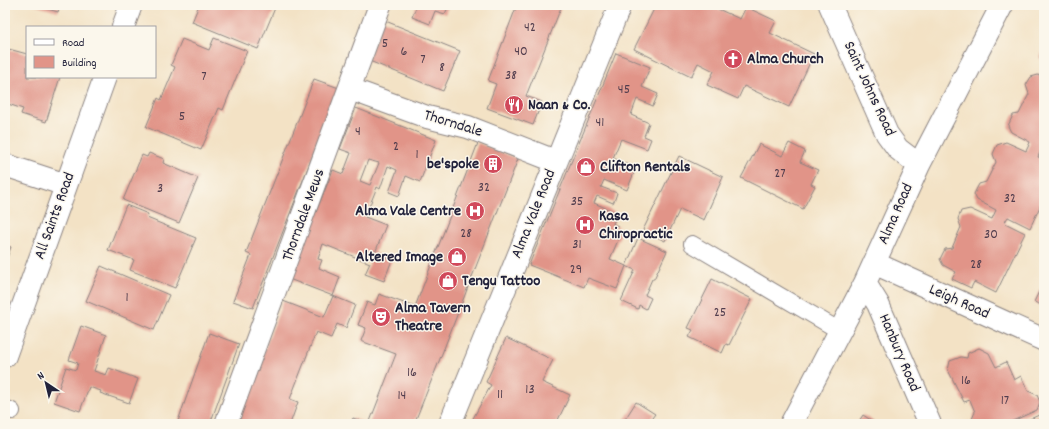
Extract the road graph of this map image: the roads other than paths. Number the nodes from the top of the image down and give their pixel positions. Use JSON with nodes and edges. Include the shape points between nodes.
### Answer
{"nodes":[{"id":1,"x":131,"y":5,"type":"edge"},
{"id":2,"x":380,"y":5,"type":"edge"},
{"id":3,"x":620,"y":5,"type":"edge"},
{"id":4,"x":830,"y":5,"type":"edge"},
{"id":5,"x":1002,"y":5,"type":"edge"},
{"id":6,"x":123,"y":26,"type":"edge"},
{"id":7,"x":105,"y":78,"type":"edge"},
{"id":8,"x":350,"y":89,"type":"junction"},
{"id":9,"x":555,"y":161,"type":"junction"},
{"id":10,"x":5,"y":165,"type":"edge"},
{"id":11,"x":918,"y":165,"type":"junction"},
{"id":12,"x":66,"y":185,"type":"junction"},
{"id":13,"x":692,"y":244,"type":"dead end"},
{"id":14,"x":874,"y":263,"type":"junction"},
{"id":15,"x":865,"y":283,"type":"junction"},
{"id":16,"x":840,"y":331,"type":"junction"},
{"id":17,"x":1044,"y":340,"type":"edge"},
{"id":18,"x":7,"y":346,"type":"edge"},
{"id":19,"x":226,"y":424,"type":"edge"},
{"id":20,"x":450,"y":424,"type":"edge"},
{"id":21,"x":791,"y":424,"type":"edge"},
{"id":22,"x":930,"y":424,"type":"edge"}],
"edges":[{"from":1,"to":6,"type":"street"},
{"from":2,"to":8,"type":"street","name":"Thorndale Mews"},
{"from":3,"to":9,"type":"street","name":"Alma Vale Road"},
{"from":4,"to":11,"type":"street","name":"Saint Johns Road","via":[[887,134],[898,149]]},
{"from":5,"to":11,"type":"street","name":"Alma Road"},
{"from":7,"to":12,"type":"street","name":"All Saints Road"},
{"from":8,"to":9,"type":"street","name":"Thorndale","via":[[427,117],[468,127]]},
{"from":8,"to":19,"type":"street","name":"Thorndale Mews"},
{"from":9,"to":20,"type":"street","name":"Alma Vale Road"},
{"from":10,"to":12,"type":"street"},
{"from":11,"to":14,"type":"street","name":"Alma Road"},
{"from":12,"to":18,"type":"street","name":"All Saints Road"},
{"from":13,"to":16,"type":"lane"},
{"from":14,"to":15,"type":"street","name":"Alma Road"},
{"from":14,"to":17,"type":"street","name":"Leigh Road"},
{"from":15,"to":16,"type":"street","name":"Alma Road"},
{"from":15,"to":22,"type":"street","name":"Hanbury Road","via":[[878,304]]},
{"from":16,"to":21,"type":"street","name":"Alma Road"}]}
